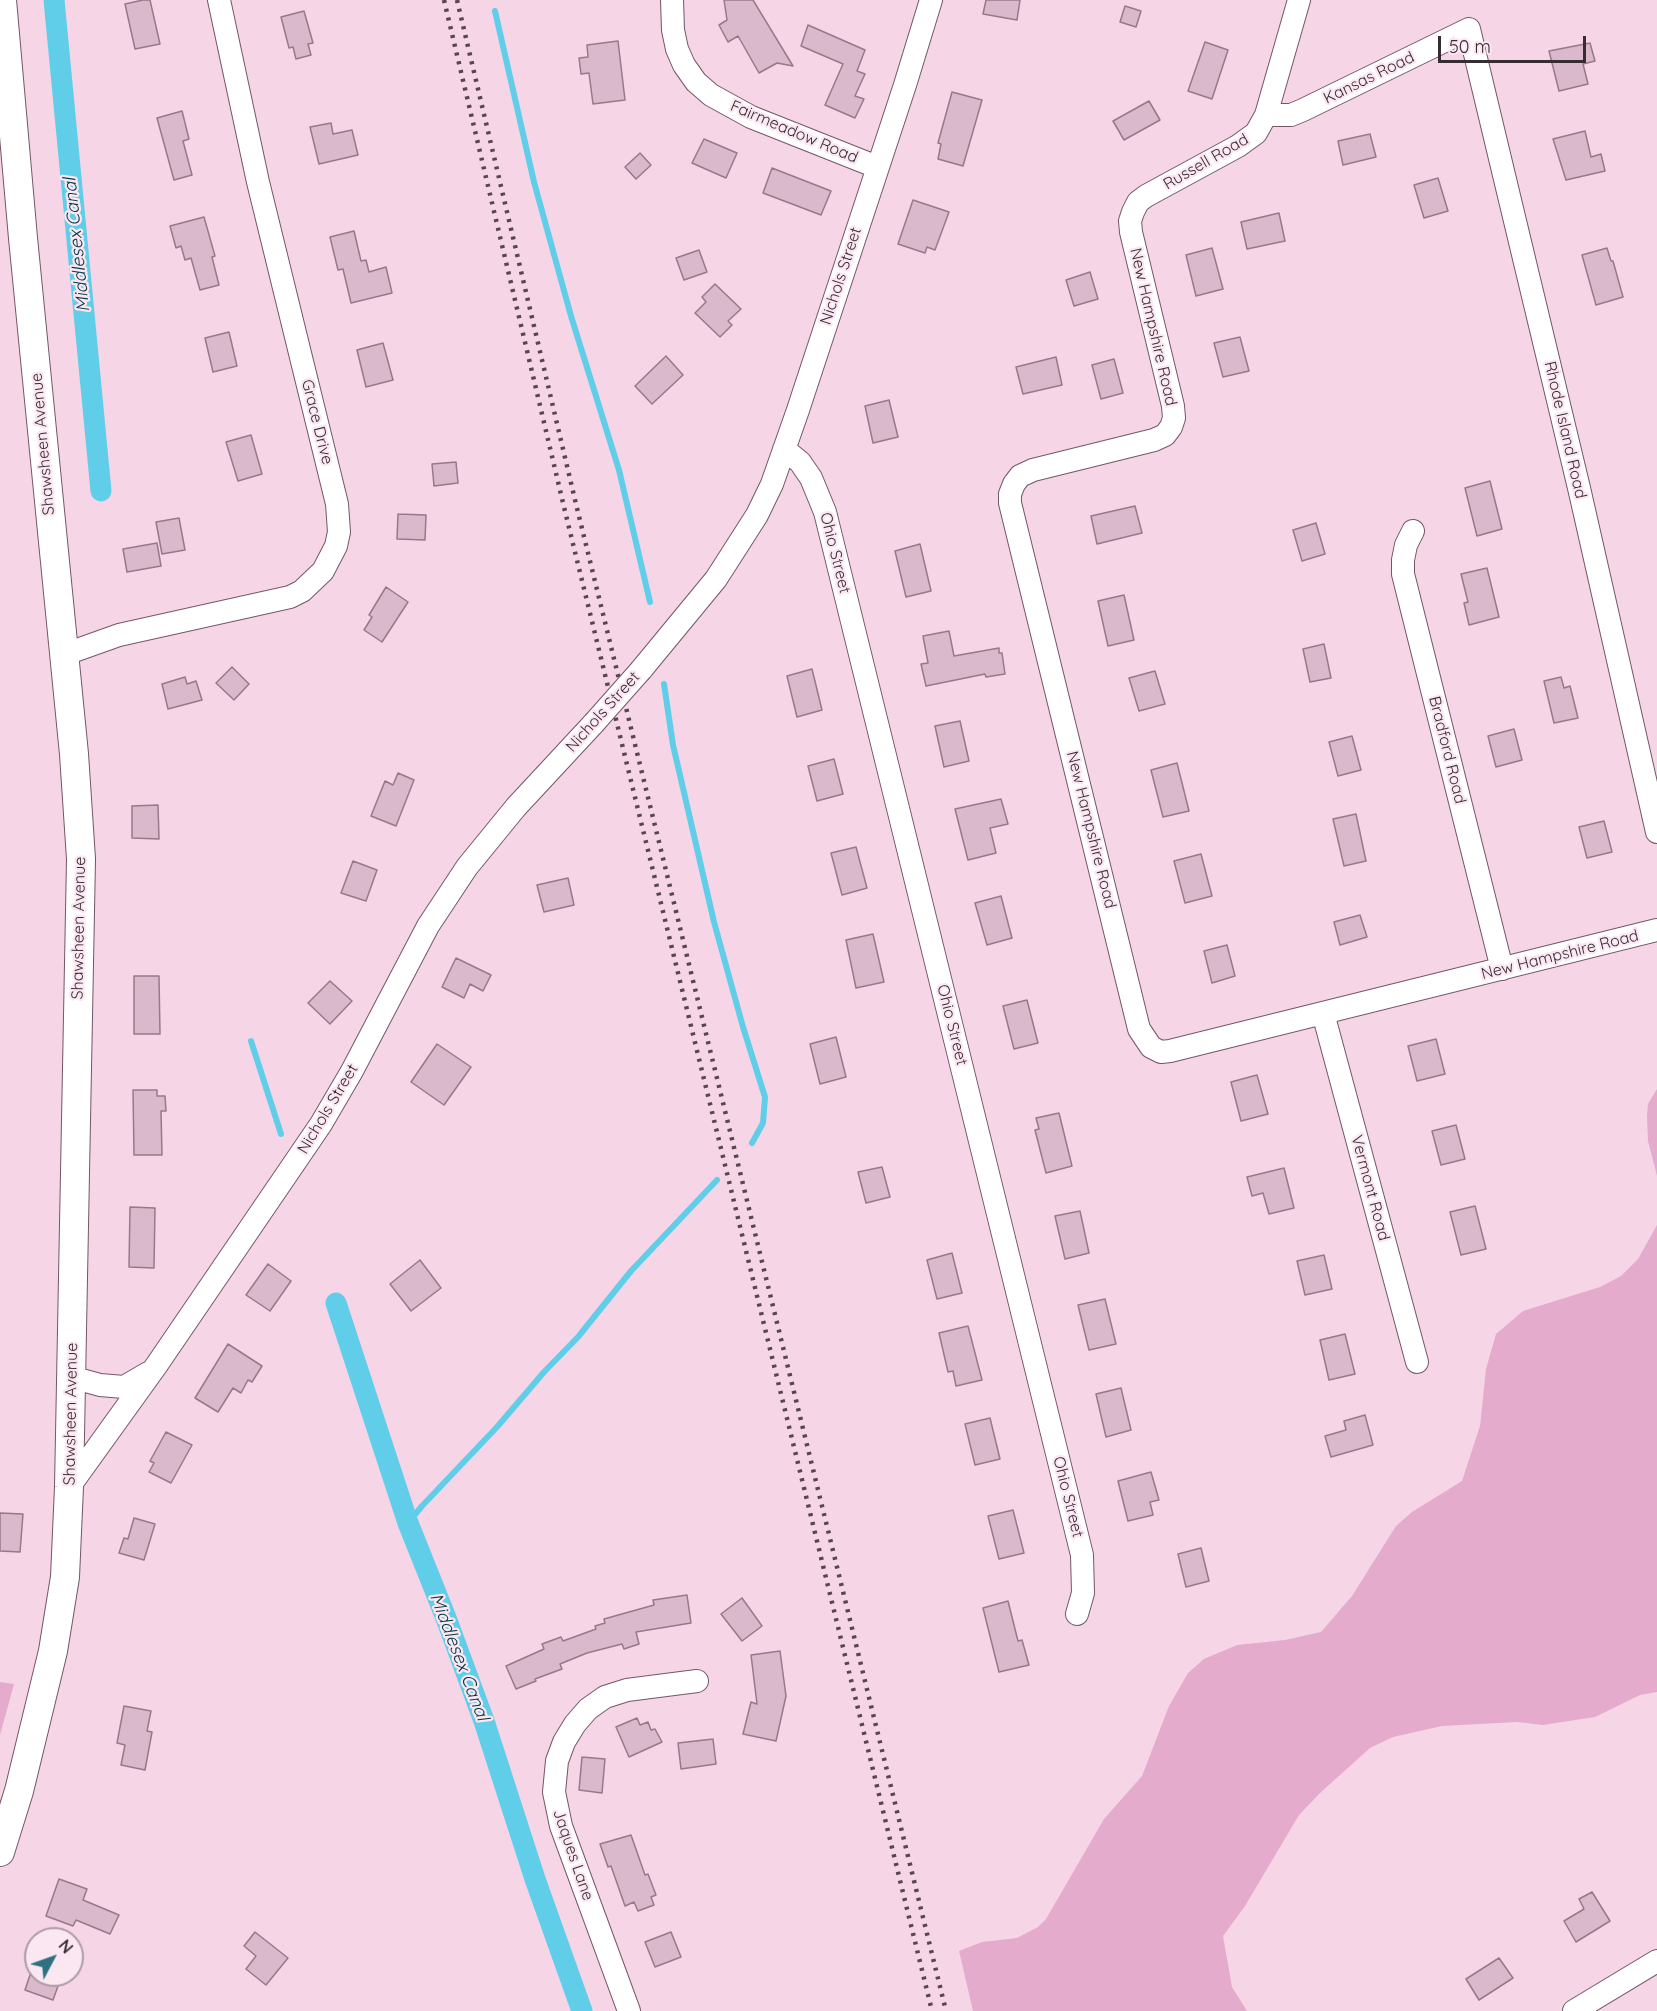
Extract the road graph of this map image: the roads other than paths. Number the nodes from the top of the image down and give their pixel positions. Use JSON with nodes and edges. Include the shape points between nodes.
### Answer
{"nodes":[{"id":1,"x":2,"y":0,"type":"edge"},
{"id":2,"x":219,"y":0,"type":"edge"},
{"id":3,"x":672,"y":0,"type":"edge"},
{"id":4,"x":931,"y":0,"type":"edge"},
{"id":5,"x":1299,"y":0,"type":"edge"},
{"id":6,"x":1469,"y":29,"type":"joint"},
{"id":7,"x":4,"y":78,"type":"edge"},
{"id":8,"x":1266,"y":115,"type":"junction"},
{"id":9,"x":877,"y":167,"type":"junction"},
{"id":10,"x":1133,"y":212,"type":"joint"},
{"id":11,"x":784,"y":449,"type":"junction"},
{"id":12,"x":1413,"y":531,"type":"dead end"},
{"id":13,"x":63,"y":655,"type":"junction"},
{"id":14,"x":1657,"y":832,"type":"edge"},
{"id":15,"x":1657,"y":930,"type":"edge"},
{"id":16,"x":1502,"y":969,"type":"junction"},
{"id":17,"x":1323,"y":1013,"type":"junction"},
{"id":18,"x":1417,"y":1362,"type":"dead end"},
{"id":19,"x":156,"y":1366,"type":"junction"},
{"id":20,"x":71,"y":1377,"type":"junction"},
{"id":21,"x":69,"y":1487,"type":"junction"},
{"id":22,"x":1077,"y":1614,"type":"dead end"},
{"id":23,"x":697,"y":1681,"type":"dead end"},
{"id":24,"x":0,"y":1852,"type":"edge"},
{"id":25,"x":1657,"y":1960,"type":"edge"},
{"id":26,"x":629,"y":2011,"type":"edge"},
{"id":27,"x":1574,"y":2011,"type":"edge"}],
"edges":[{"from":1,"to":7,"type":"main road","name":"Shawsheen Avenue"},
{"from":2,"to":13,"type":"street","name":"Grace Drive","via":[[258,182],[337,504],[336,546],[323,571],[290,597],[119,635]]},
{"from":3,"to":9,"type":"street","name":"Fairmeadow Road","via":[[677,50],[696,82],[711,95],[751,117]]},
{"from":4,"to":9,"type":"street","name":"Nichols Street"},
{"from":5,"to":8,"type":"street","name":"Russell Road"},
{"from":6,"to":8,"type":"street","name":"Kansas Road","via":[[1303,110],[1291,115]]},
{"from":6,"to":14,"type":"street","name":"Rhode Island Road"},
{"from":7,"to":13,"type":"main road","name":"Shawsheen Avenue"},
{"from":8,"to":10,"type":"street","name":"Russell Road","via":[[1249,139],[1146,196]]},
{"from":9,"to":11,"type":"street","name":"Nichols Street"},
{"from":10,"to":17,"type":"street","name":"New Hampshire Road","via":[[1131,232],[1173,406],[1172,427],[1154,440],[1026,473],[1014,484],[1010,503],[1139,1029],[1145,1039],[1161,1052],[1170,1051]]},
{"from":11,"to":19,"type":"street","name":"Nichols Street","bridge":true,"via":[[757,515],[698,602],[467,867],[428,926],[321,1124]]},
{"from":11,"to":22,"type":"street","name":"Ohio Street","via":[[811,478],[825,512],[1082,1555],[1083,1593]]},
{"from":12,"to":16,"type":"street","name":"Bradford Road","via":[[1406,545],[1403,574]]},
{"from":13,"to":20,"type":"main road","name":"Shawsheen Avenue","via":[[81,859]]},
{"from":15,"to":16,"type":"street","name":"New Hampshire Road"},
{"from":16,"to":17,"type":"street","name":"New Hampshire Road"},
{"from":17,"to":18,"type":"street","name":"Vermont Road"},
{"from":19,"to":20,"type":"street","name":"Nichols Street","via":[[124,1387]]},
{"from":19,"to":21,"type":"street","name":"Nichols Street"},
{"from":20,"to":21,"type":"main road","name":"Shawsheen Avenue"},
{"from":21,"to":24,"type":"main road","name":"Shawsheen Avenue","via":[[65,1577],[53,1652]]},
{"from":23,"to":26,"type":"street","name":"Jaques Lane","via":[[627,1690],[605,1697],[575,1724],[557,1761],[554,1792],[561,1826]]},
{"from":25,"to":27,"type":"street"}]}
